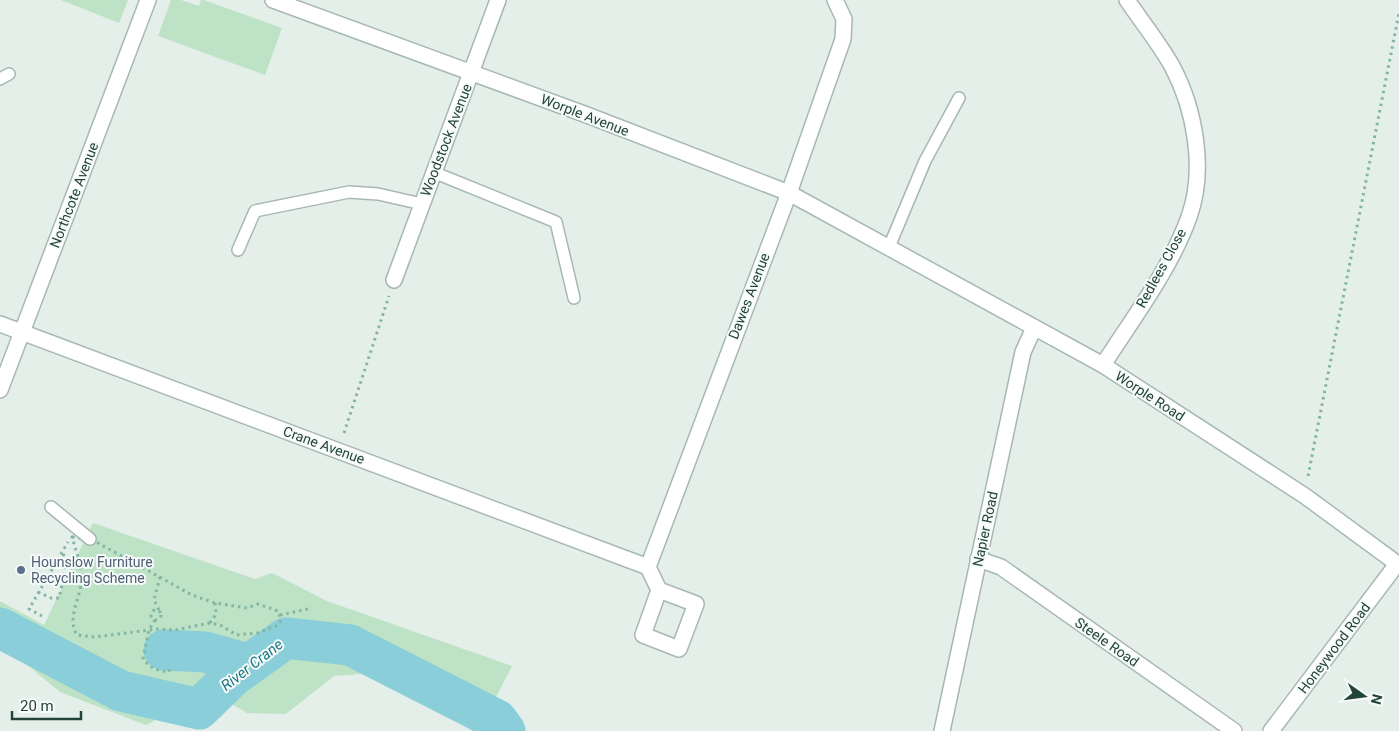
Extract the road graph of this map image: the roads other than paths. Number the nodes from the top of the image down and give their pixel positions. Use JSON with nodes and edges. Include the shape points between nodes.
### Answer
{"nodes":[{"id":1,"x":148,"y":0,"type":"edge"},
{"id":2,"x":273,"y":0,"type":"edge"},
{"id":3,"x":498,"y":0,"type":"edge"},
{"id":4,"x":835,"y":0,"type":"edge"},
{"id":5,"x":1127,"y":0,"type":"edge"},
{"id":6,"x":472,"y":73,"type":"junction"},
{"id":7,"x":959,"y":98,"type":"dead end"},
{"id":8,"x":433,"y":172,"type":"junction"},
{"id":9,"x":789,"y":193,"type":"junction"},
{"id":10,"x":422,"y":204,"type":"junction"},
{"id":11,"x":889,"y":247,"type":"junction"},
{"id":12,"x":238,"y":250,"type":"dead end"},
{"id":13,"x":394,"y":280,"type":"road end"},
{"id":14,"x":574,"y":298,"type":"dead end"},
{"id":15,"x":0,"y":324,"type":"edge"},
{"id":16,"x":1034,"y":328,"type":"junction"},
{"id":17,"x":23,"y":333,"type":"junction"},
{"id":18,"x":1103,"y":365,"type":"junction"},
{"id":19,"x":0,"y":390,"type":"edge"},
{"id":20,"x":51,"y":507,"type":"dead end"},
{"id":21,"x":90,"y":539,"type":"road end"},
{"id":22,"x":978,"y":559,"type":"junction"},
{"id":23,"x":1398,"y":565,"type":"edge"},
{"id":24,"x":648,"y":567,"type":"junction"},
{"id":25,"x":660,"y":590,"type":"dead end"},
{"id":26,"x":942,"y":731,"type":"edge"},
{"id":27,"x":1234,"y":731,"type":"edge"},
{"id":28,"x":1272,"y":731,"type":"edge"}],
"edges":[{"from":1,"to":17,"type":"street","name":"Northcote Avenue"},
{"from":2,"to":6,"type":"street","name":"Worple Avenue"},
{"from":3,"to":6,"type":"street","name":"Woodstock Avenue"},
{"from":4,"to":9,"type":"street","name":"Dawes Avenue","via":[[844,19],[843,39]]},
{"from":5,"to":18,"type":"street","name":"Redlees Close","via":[[1172,66],[1190,111],[1196,180],[1190,216],[1175,250]]},
{"from":6,"to":8,"type":"street","name":"Woodstock Avenue"},
{"from":6,"to":9,"type":"street","name":"Worple Avenue"},
{"from":7,"to":11,"type":"lane","via":[[925,161]]},
{"from":8,"to":10,"type":"street","name":"Woodstock Avenue"},
{"from":8,"to":14,"type":"lane","via":[[556,222]]},
{"from":9,"to":11,"type":"street","name":"Worple Avenue"},
{"from":9,"to":24,"type":"street","name":"Dawes Avenue"},
{"from":10,"to":12,"type":"lane","via":[[378,194],[349,192],[256,211]]},
{"from":10,"to":13,"type":"street","name":"Woodstock Avenue"},
{"from":11,"to":16,"type":"street","name":"Worple Road"},
{"from":15,"to":17,"type":"street","name":"Crane Avenue"},
{"from":16,"to":18,"type":"street","name":"Worple Road"},
{"from":16,"to":22,"type":"street","name":"Napier Road","via":[[1023,352]]},
{"from":17,"to":19,"type":"street","name":"Northcote Avenue"},
{"from":17,"to":24,"type":"street","name":"Crane Avenue"},
{"from":18,"to":23,"type":"street","name":"Worple Road","via":[[1305,496]]},
{"from":20,"to":21,"type":"lane"},
{"from":22,"to":26,"type":"street","name":"Napier Road"},
{"from":22,"to":27,"type":"street","name":"Steele Road","via":[[1001,567]]},
{"from":23,"to":28,"type":"street","name":"Honeywood Road"},
{"from":24,"to":25,"type":"street"}]}
